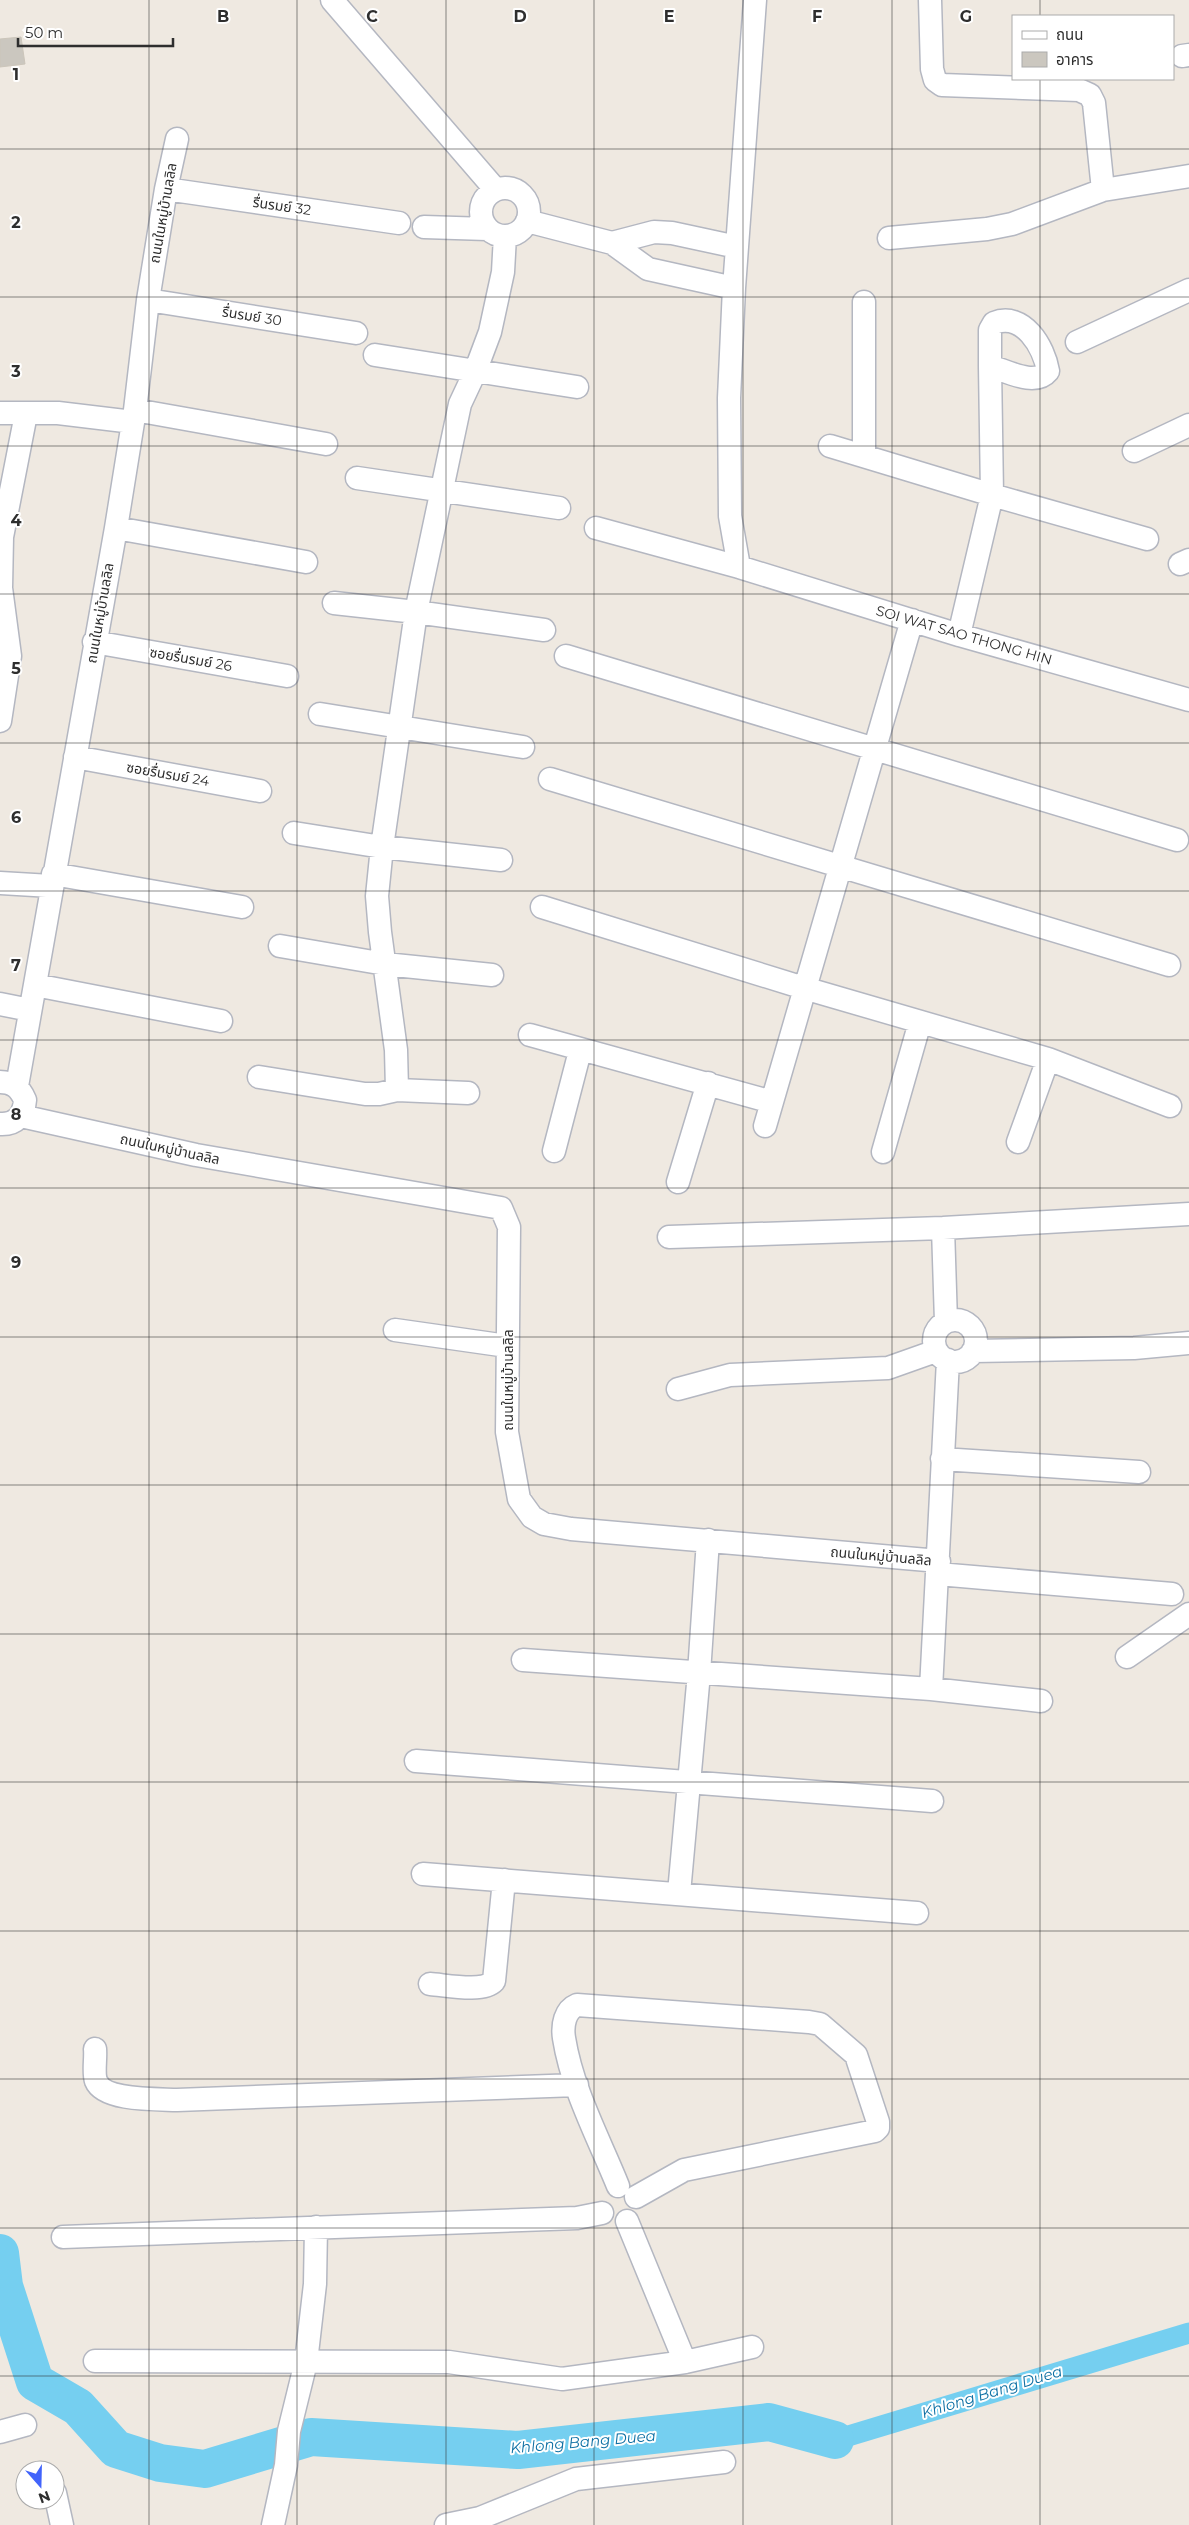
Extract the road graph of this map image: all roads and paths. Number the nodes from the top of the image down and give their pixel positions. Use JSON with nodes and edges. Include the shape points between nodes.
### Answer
{"nodes":[{"id":1,"x":332,"y":0,"type":"edge"},
{"id":2,"x":755,"y":0,"type":"edge"},
{"id":3,"x":930,"y":0,"type":"edge"},
{"id":4,"x":177,"y":139,"type":"dead end"},
{"id":5,"x":1189,"y":176,"type":"edge"},
{"id":6,"x":166,"y":189,"type":"junction"},
{"id":7,"x":495,"y":189,"type":"junction"},
{"id":8,"x":1103,"y":190,"type":"junction"},
{"id":9,"x":527,"y":221,"type":"junction"},
{"id":10,"x":399,"y":223,"type":"dead end"},
{"id":11,"x":424,"y":227,"type":"dead end"},
{"id":12,"x":496,"y":232,"type":"junction"},
{"id":13,"x":889,"y":238,"type":"dead end"},
{"id":14,"x":612,"y":243,"type":"junction"},
{"id":15,"x":737,"y":247,"type":"junction"},
{"id":16,"x":734,"y":288,"type":"junction"},
{"id":17,"x":1189,"y":290,"type":"edge"},
{"id":18,"x":148,"y":300,"type":"junction"},
{"id":19,"x":864,"y":302,"type":"dead end"},
{"id":20,"x":356,"y":332,"type":"dead end"},
{"id":21,"x":1077,"y":342,"type":"dead end"},
{"id":22,"x":375,"y":355,"type":"dead end"},
{"id":23,"x":990,"y":366,"type":"dead end"},
{"id":24,"x":475,"y":372,"type":"junction"},
{"id":25,"x":577,"y":387,"type":"dead end"},
{"id":26,"x":0,"y":413,"type":"edge"},
{"id":27,"x":26,"y":414,"type":"junction"},
{"id":28,"x":134,"y":416,"type":"junction"},
{"id":29,"x":1189,"y":425,"type":"edge"},
{"id":30,"x":326,"y":444,"type":"dead end"},
{"id":31,"x":830,"y":446,"type":"dead end"},
{"id":32,"x":1134,"y":452,"type":"dead end"},
{"id":33,"x":864,"y":455,"type":"junction"},
{"id":34,"x":357,"y":478,"type":"dead end"},
{"id":35,"x":441,"y":491,"type":"junction"},
{"id":36,"x":992,"y":495,"type":"junction"},
{"id":37,"x":559,"y":508,"type":"dead end"},
{"id":38,"x":116,"y":528,"type":"junction"},
{"id":39,"x":596,"y":528,"type":"dead end"},
{"id":40,"x":1,"y":537,"type":"edge"},
{"id":41,"x":1147,"y":539,"type":"dead end"},
{"id":42,"x":306,"y":562,"type":"dead end"},
{"id":43,"x":739,"y":567,"type":"junction"},
{"id":44,"x":334,"y":603,"type":"dead end"},
{"id":45,"x":416,"y":612,"type":"junction"},
{"id":46,"x":912,"y":620,"type":"junction"},
{"id":47,"x":544,"y":630,"type":"dead end"},
{"id":48,"x":959,"y":635,"type":"junction"},
{"id":49,"x":94,"y":642,"type":"junction"},
{"id":50,"x":5,"y":655,"type":"edge"},
{"id":51,"x":566,"y":656,"type":"dead end"},
{"id":52,"x":287,"y":676,"type":"dead end"},
{"id":53,"x":1189,"y":700,"type":"edge"},
{"id":54,"x":320,"y":714,"type":"dead end"},
{"id":55,"x":0,"y":720,"type":"edge"},
{"id":56,"x":401,"y":725,"type":"junction"},
{"id":57,"x":523,"y":747,"type":"dead end"},
{"id":58,"x":875,"y":748,"type":"junction"},
{"id":59,"x":75,"y":757,"type":"junction"},
{"id":60,"x":550,"y":779,"type":"dead end"},
{"id":61,"x":260,"y":791,"type":"dead end"},
{"id":62,"x":294,"y":833,"type":"dead end"},
{"id":63,"x":1177,"y":840,"type":"dead end"},
{"id":64,"x":382,"y":847,"type":"junction"},
{"id":65,"x":501,"y":860,"type":"dead end"},
{"id":66,"x":840,"y":866,"type":"junction"},
{"id":67,"x":52,"y":880,"type":"junction"},
{"id":68,"x":0,"y":883,"type":"edge"},
{"id":69,"x":242,"y":907,"type":"dead end"},
{"id":70,"x":542,"y":907,"type":"dead end"},
{"id":71,"x":280,"y":946,"type":"dead end"},
{"id":72,"x":385,"y":964,"type":"junction"},
{"id":73,"x":1169,"y":965,"type":"dead end"},
{"id":74,"x":492,"y":975,"type":"dead end"},
{"id":75,"x":35,"y":985,"type":"junction"},
{"id":76,"x":804,"y":988,"type":"junction"},
{"id":77,"x":0,"y":1004,"type":"edge"},
{"id":78,"x":30,"y":1010,"type":"junction"},
{"id":79,"x":221,"y":1021,"type":"dead end"},
{"id":80,"x":920,"y":1022,"type":"junction"},
{"id":81,"x":530,"y":1035,"type":"dead end"},
{"id":82,"x":580,"y":1051,"type":"junction"},
{"id":83,"x":1048,"y":1059,"type":"junction"},
{"id":84,"x":259,"y":1077,"type":"dead end"},
{"id":85,"x":708,"y":1082,"type":"junction"},
{"id":86,"x":8,"y":1084,"type":"edge"},
{"id":87,"x":397,"y":1090,"type":"junction"},
{"id":88,"x":468,"y":1093,"type":"dead end"},
{"id":89,"x":772,"y":1102,"type":"junction"},
{"id":90,"x":1170,"y":1106,"type":"dead end"},
{"id":91,"x":10,"y":1120,"type":"edge"},
{"id":92,"x":765,"y":1126,"type":"dead end"},
{"id":93,"x":1018,"y":1142,"type":"dead end"},
{"id":94,"x":554,"y":1151,"type":"dead end"},
{"id":95,"x":883,"y":1152,"type":"dead end"},
{"id":96,"x":678,"y":1182,"type":"dead end"},
{"id":97,"x":1189,"y":1214,"type":"edge"},
{"id":98,"x":943,"y":1228,"type":"junction"},
{"id":99,"x":669,"y":1237,"type":"dead end"},
{"id":100,"x":946,"y":1322,"type":"junction"},
{"id":101,"x":395,"y":1330,"type":"dead end"},
{"id":102,"x":1189,"y":1344,"type":"edge"},
{"id":103,"x":507,"y":1346,"type":"junction"},
{"id":104,"x":973,"y":1351,"type":"junction"},
{"id":105,"x":942,"y":1356,"type":"junction"},
{"id":106,"x":678,"y":1389,"type":"dead end"},
{"id":107,"x":942,"y":1459,"type":"junction"},
{"id":108,"x":1139,"y":1472,"type":"dead end"},
{"id":109,"x":708,"y":1540,"type":"junction"},
{"id":110,"x":938,"y":1567,"type":"junction"},
{"id":111,"x":1172,"y":1594,"type":"dead end"},
{"id":112,"x":1189,"y":1614,"type":"edge"},
{"id":113,"x":1127,"y":1657,"type":"dead end"},
{"id":114,"x":523,"y":1660,"type":"dead end"},
{"id":115,"x":699,"y":1673,"type":"junction"},
{"id":116,"x":931,"y":1689,"type":"junction"},
{"id":117,"x":1041,"y":1701,"type":"dead end"},
{"id":118,"x":416,"y":1762,"type":"dead end"},
{"id":119,"x":688,"y":1781,"type":"junction"},
{"id":120,"x":932,"y":1802,"type":"dead end"},
{"id":121,"x":424,"y":1874,"type":"dead end"},
{"id":122,"x":504,"y":1880,"type":"junction"},
{"id":123,"x":679,"y":1893,"type":"junction"},
{"id":124,"x":917,"y":1913,"type":"dead end"},
{"id":125,"x":430,"y":1984,"type":"dead end"},
{"id":126,"x":96,"y":2050,"type":"dead end"},
{"id":127,"x":577,"y":2086,"type":"junction"},
{"id":128,"x":627,"y":2192,"type":"junction"},
{"id":129,"x":602,"y":2213,"type":"junction"},
{"id":130,"x":627,"y":2221,"type":"junction"},
{"id":131,"x":316,"y":2227,"type":"junction"},
{"id":132,"x":63,"y":2237,"type":"dead end"},
{"id":133,"x":752,"y":2347,"type":"dead end"},
{"id":134,"x":96,"y":2361,"type":"dead end"},
{"id":135,"x":306,"y":2362,"type":"junction"},
{"id":136,"x":684,"y":2362,"type":"junction"},
{"id":137,"x":25,"y":2425,"type":"dead end"},
{"id":138,"x":0,"y":2432,"type":"edge"},
{"id":139,"x":724,"y":2462,"type":"dead end"},
{"id":140,"x":59,"y":2510,"type":"edge"},
{"id":141,"x":62,"y":2525,"type":"edge"},
{"id":142,"x":274,"y":2525,"type":"edge"},
{"id":143,"x":446,"y":2525,"type":"edge"}],
"edges":[{"from":1,"to":7,"type":"street"},
{"from":2,"to":15,"type":"street"},
{"from":3,"to":8,"type":"street","via":[[932,69],[935,80],[942,86],[1080,90],[1090,94],[1094,103]]},
{"from":4,"to":6,"type":"street","name":"ถนนในหมู่บ้านลลิล"},
{"from":5,"to":8,"type":"street"},
{"from":6,"to":10,"type":"street","name":"รื่นรมย์ 32"},
{"from":6,"to":18,"type":"street","name":"ถนนในหมู่บ้านลลิล"},
{"from":7,"to":9,"type":"street","via":[[505,187],[522,194],[529,211]]},
{"from":7,"to":12,"type":"street","via":[[487,194],[480,212],[482,221]]},
{"from":8,"to":13,"type":"street","via":[[1012,224]]},
{"from":9,"to":12,"type":"street","via":[[514,234]]},
{"from":9,"to":14,"type":"street"},
{"from":11,"to":12,"type":"street"},
{"from":12,"to":24,"type":"street","via":[[503,272],[490,332]]},
{"from":14,"to":15,"type":"street","via":[[654,232]]},
{"from":14,"to":16,"type":"street","via":[[648,269]]},
{"from":15,"to":16,"type":"street"},
{"from":16,"to":43,"type":"street","via":[[729,398],[730,516]]},
{"from":17,"to":21,"type":"street"},
{"from":18,"to":20,"type":"street","name":"รื่นรมย์ 30"},
{"from":18,"to":28,"type":"street","name":"ถนนในหมู่บ้านลลิล"},
{"from":19,"to":33,"type":"street"},
{"from":22,"to":24,"type":"street"},
{"from":23,"to":36,"type":"street"},
{"from":24,"to":25,"type":"street"},
{"from":24,"to":35,"type":"street","via":[[460,404]]},
{"from":26,"to":27,"type":"street"},
{"from":27,"to":28,"type":"street"},
{"from":27,"to":40,"type":"street"},
{"from":28,"to":30,"type":"street"},
{"from":28,"to":38,"type":"street","name":"ถนนในหมู่บ้านลลิล"},
{"from":29,"to":32,"type":"street"},
{"from":31,"to":33,"type":"street"},
{"from":33,"to":36,"type":"street"},
{"from":34,"to":35,"type":"street"},
{"from":35,"to":37,"type":"street"},
{"from":35,"to":45,"type":"street"},
{"from":36,"to":41,"type":"street"},
{"from":36,"to":48,"type":"street"},
{"from":38,"to":42,"type":"street"},
{"from":38,"to":49,"type":"street","name":"ถนนในหมู่บ้านลลิล"},
{"from":39,"to":43,"type":"street","name":"SOI WAT SAO THONG HIN"},
{"from":40,"to":50,"type":"street"},
{"from":43,"to":46,"type":"street","name":"SOI WAT SAO THONG HIN"},
{"from":44,"to":45,"type":"street"},
{"from":45,"to":47,"type":"street"},
{"from":45,"to":56,"type":"street"},
{"from":46,"to":48,"type":"street","name":"SOI WAT SAO THONG HIN"},
{"from":46,"to":58,"type":"street"},
{"from":48,"to":53,"type":"street","name":"SOI WAT SAO THONG HIN"},
{"from":49,"to":52,"type":"street","name":"ซอยรื่นรมย์ 26"},
{"from":49,"to":59,"type":"street","name":"ถนนในหมู่บ้านลลิล"},
{"from":50,"to":55,"type":"street"},
{"from":51,"to":58,"type":"street"},
{"from":54,"to":56,"type":"street"},
{"from":56,"to":57,"type":"street"},
{"from":56,"to":64,"type":"street"},
{"from":58,"to":63,"type":"street"},
{"from":58,"to":66,"type":"street"},
{"from":59,"to":61,"type":"street","name":"ซอยรื่นรมย์ 24"},
{"from":59,"to":67,"type":"street","name":"ถนนในหมู่บ้านลลิล"},
{"from":60,"to":66,"type":"street"},
{"from":62,"to":64,"type":"street"},
{"from":64,"to":65,"type":"street"},
{"from":64,"to":72,"type":"street","via":[[377,896]]},
{"from":66,"to":73,"type":"street"},
{"from":66,"to":76,"type":"street"},
{"from":67,"to":68,"type":"street"},
{"from":67,"to":69,"type":"street"},
{"from":67,"to":75,"type":"street","name":"ถนนในหมู่บ้านลลิล"},
{"from":70,"to":76,"type":"street"},
{"from":71,"to":72,"type":"street"},
{"from":72,"to":74,"type":"street"},
{"from":72,"to":87,"type":"street","via":[[396,1050]]},
{"from":75,"to":78,"type":"street","name":"ถนนในหมู่บ้านลลิล"},
{"from":75,"to":79,"type":"street"},
{"from":76,"to":80,"type":"street"},
{"from":76,"to":89,"type":"street"},
{"from":77,"to":78,"type":"street"},
{"from":78,"to":86,"type":"street","name":"ถนนในหมู่บ้านลลิล"},
{"from":80,"to":83,"type":"street"},
{"from":80,"to":95,"type":"street"},
{"from":81,"to":82,"type":"street"},
{"from":82,"to":85,"type":"street"},
{"from":82,"to":94,"type":"street"},
{"from":83,"to":90,"type":"street"},
{"from":83,"to":93,"type":"street"},
{"from":84,"to":87,"type":"street","via":[[365,1094]]},
{"from":85,"to":89,"type":"street"},
{"from":85,"to":96,"type":"street"},
{"from":86,"to":91,"type":"street","via":[[25,1100]]},
{"from":87,"to":88,"type":"street"},
{"from":89,"to":92,"type":"street"},
{"from":91,"to":103,"type":"street","name":"ถนนในหมู่บ้านลลิล","via":[[501,1208],[510,1227]]},
{"from":97,"to":98,"type":"street"},
{"from":98,"to":99,"type":"street"},
{"from":98,"to":100,"type":"street"},
{"from":100,"to":104,"type":"street","via":[[960,1320],[972,1329],[976,1344]]},
{"from":100,"to":105,"type":"street","name":"ถนนในหมู่บ้านลลิล","via":[[937,1329],[934,1340]]},
{"from":101,"to":103,"type":"street"},
{"from":102,"to":104,"type":"street"},
{"from":103,"to":109,"type":"street","name":"ถนนในหมู่บ้านลลิล","via":[[507,1432],[519,1499],[532,1517],[544,1524],[571,1529]]},
{"from":104,"to":105,"type":"street","via":[[962,1360]]},
{"from":105,"to":106,"type":"street","via":[[888,1368],[730,1375]]},
{"from":105,"to":107,"type":"street","name":"ถนนในหมู่บ้านลลิล"},
{"from":107,"to":108,"type":"street"},
{"from":107,"to":110,"type":"street","name":"ถนนในหมู่บ้านลลิล"},
{"from":109,"to":110,"type":"street","name":"ถนนในหมู่บ้านลลิล"},
{"from":109,"to":115,"type":"street"},
{"from":110,"to":111,"type":"street"},
{"from":110,"to":116,"type":"street"},
{"from":112,"to":113,"type":"street"},
{"from":114,"to":115,"type":"street"},
{"from":115,"to":116,"type":"street"},
{"from":115,"to":119,"type":"street"},
{"from":116,"to":117,"type":"street"},
{"from":118,"to":119,"type":"street"},
{"from":119,"to":120,"type":"street"},
{"from":119,"to":123,"type":"street"},
{"from":121,"to":122,"type":"street"},
{"from":122,"to":123,"type":"street"},
{"from":122,"to":125,"type":"street","via":[[494,1981],[480,1988]]},
{"from":123,"to":124,"type":"street"},
{"from":126,"to":127,"type":"street","via":[[96,2080],[103,2090],[113,2094],[177,2100]]},
{"from":127,"to":128,"type":"street"},
{"from":127,"to":128,"type":"street","via":[[564,2036],[566,2012],[577,2005],[809,2022],[820,2024],[856,2055],[878,2122],[875,2131],[684,2170]]},
{"from":128,"to":129,"type":"street","via":[[605,2192]]},
{"from":128,"to":130,"type":"street","via":[[636,2211]]},
{"from":129,"to":130,"type":"street","via":[[613,2222]]},
{"from":129,"to":131,"type":"street","via":[[577,2218]]},
{"from":130,"to":136,"type":"street"},
{"from":131,"to":132,"type":"street"},
{"from":131,"to":135,"type":"street","via":[[315,2284]]},
{"from":133,"to":136,"type":"street"},
{"from":134,"to":135,"type":"street"},
{"from":135,"to":136,"type":"street","via":[[449,2362],[562,2379]]},
{"from":135,"to":142,"type":"street","via":[[289,2431]]},
{"from":137,"to":138,"type":"street"},
{"from":139,"to":143,"type":"street","via":[[576,2479],[480,2518]]},
{"from":140,"to":141,"type":"street"}]}
